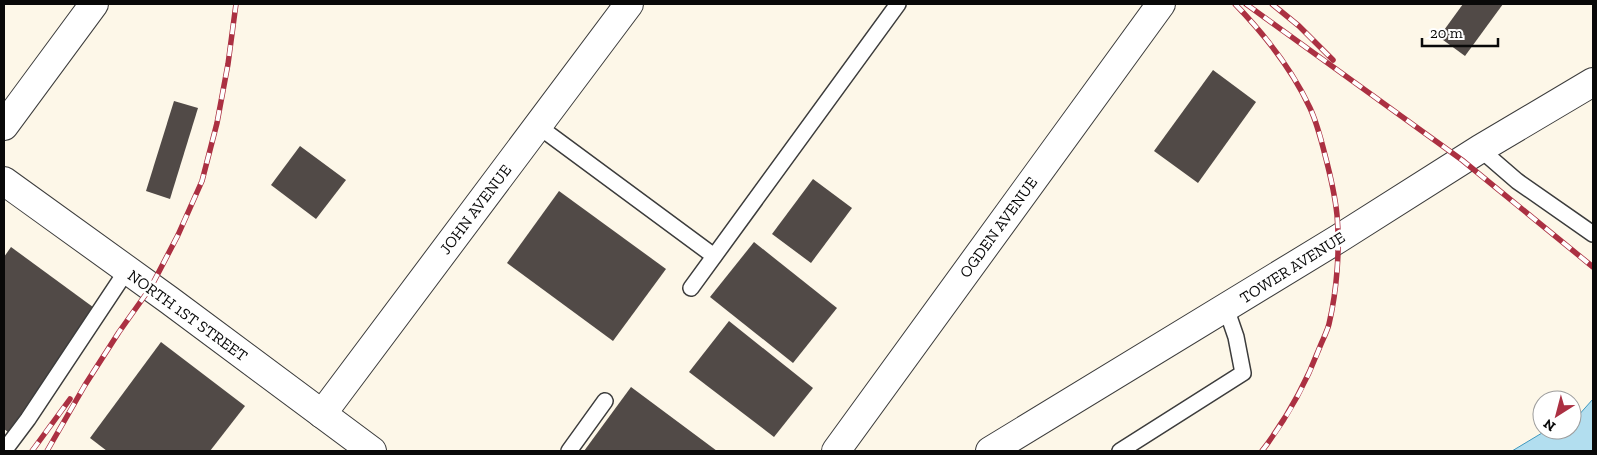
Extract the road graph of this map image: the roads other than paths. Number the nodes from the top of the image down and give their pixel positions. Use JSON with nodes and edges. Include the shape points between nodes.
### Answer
{"nodes":[{"id":1,"x":94,"y":4,"type":"edge"},
{"id":2,"x":629,"y":4,"type":"edge"},
{"id":3,"x":898,"y":4,"type":"edge"},
{"id":4,"x":1161,"y":4,"type":"edge"},
{"id":5,"x":1593,"y":82,"type":"edge"},
{"id":6,"x":4,"y":126,"type":"edge"},
{"id":7,"x":538,"y":126,"type":"junction"},
{"id":8,"x":1480,"y":149,"type":"junction"},
{"id":9,"x":4,"y":181,"type":"edge"},
{"id":10,"x":1593,"y":234,"type":"edge"},
{"id":11,"x":714,"y":256,"type":"junction"},
{"id":12,"x":127,"y":270,"type":"junction"},
{"id":13,"x":691,"y":288,"type":"dead end"},
{"id":14,"x":1226,"y":308,"type":"junction"},
{"id":15,"x":605,"y":401,"type":"dead end"},
{"id":16,"x":322,"y":414,"type":"junction"},
{"id":17,"x":4,"y":451,"type":"edge"},
{"id":18,"x":372,"y":451,"type":"edge"},
{"id":19,"x":569,"y":451,"type":"edge"},
{"id":20,"x":836,"y":451,"type":"edge"},
{"id":21,"x":990,"y":451,"type":"edge"},
{"id":22,"x":1120,"y":451,"type":"edge"}],
"edges":[{"from":1,"to":6,"type":"street"},
{"from":2,"to":7,"type":"street","name":"JOHN AVENUE"},
{"from":3,"to":11,"type":"lane"},
{"from":4,"to":20,"type":"street","name":"OGDEN AVENUE"},
{"from":5,"to":8,"type":"street","name":"TOWER AVENUE"},
{"from":7,"to":11,"type":"lane"},
{"from":7,"to":16,"type":"street","name":"JOHN AVENUE"},
{"from":8,"to":10,"type":"lane","via":[[1516,181]]},
{"from":8,"to":14,"type":"street","name":"TOWER AVENUE"},
{"from":9,"to":12,"type":"street","name":"NORTH 1ST STREET"},
{"from":11,"to":13,"type":"lane"},
{"from":12,"to":16,"type":"street","name":"NORTH 1ST STREET"},
{"from":12,"to":17,"type":"lane"},
{"from":14,"to":21,"type":"street","name":"TOWER AVENUE"},
{"from":14,"to":22,"type":"lane","via":[[1243,373]]},
{"from":15,"to":19,"type":"lane"},
{"from":16,"to":18,"type":"street","name":"NORTH 1ST STREET"}]}
